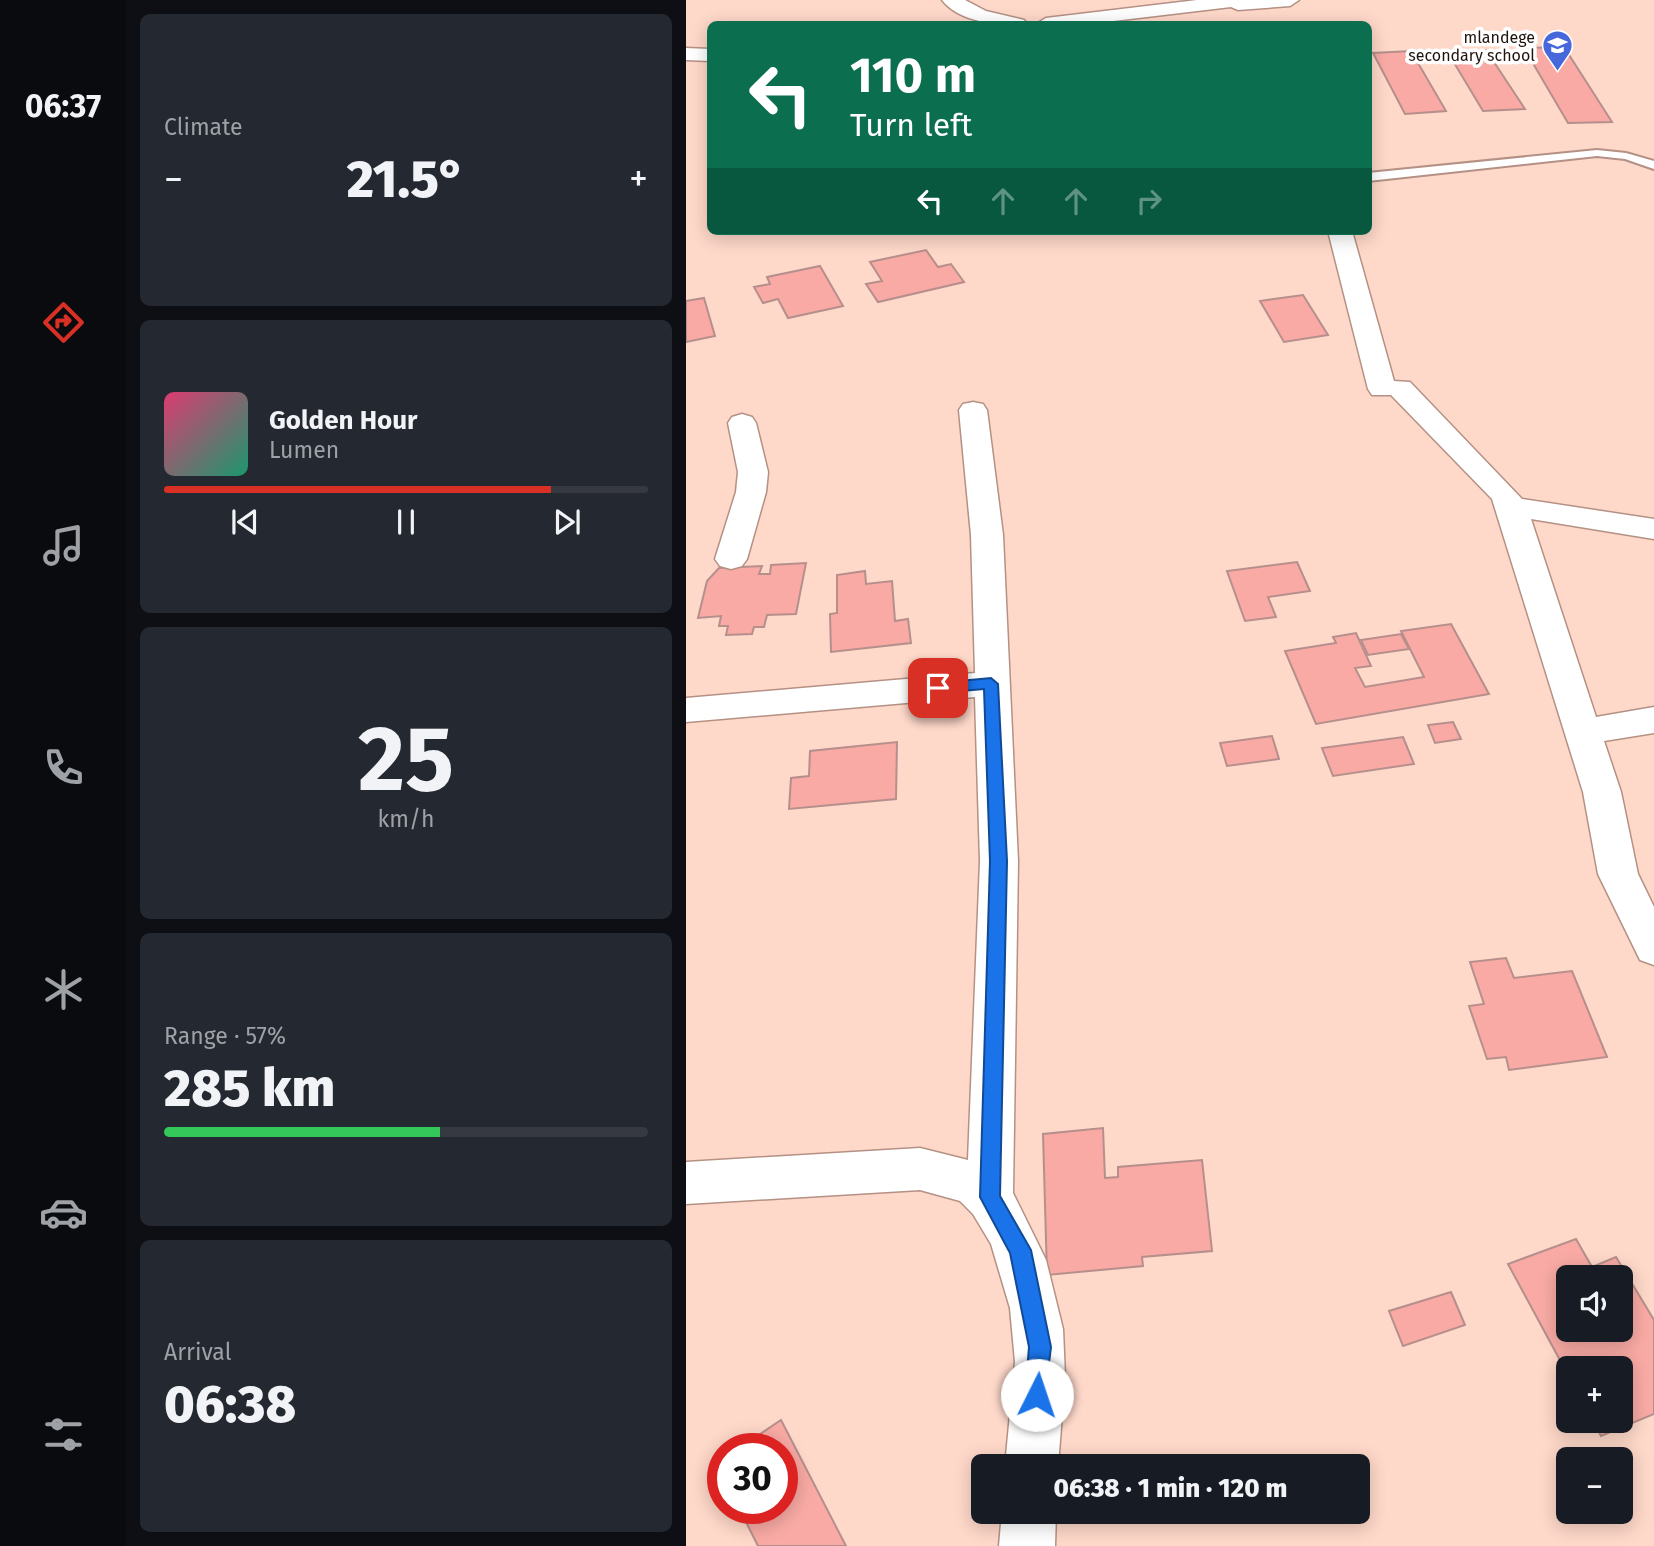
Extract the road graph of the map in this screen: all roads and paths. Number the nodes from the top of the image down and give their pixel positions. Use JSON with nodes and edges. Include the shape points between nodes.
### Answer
{"nodes":[{"id":1,"x":951,"y":0,"type":"edge"},
{"id":2,"x":1290,"y":0,"type":"edge"},
{"id":3,"x":1237,"y":3,"type":"edge"},
{"id":4,"x":1148,"y":12,"type":"edge"},
{"id":5,"x":1005,"y":21,"type":"edge"},
{"id":6,"x":1072,"y":21,"type":"edge"},
{"id":7,"x":1261,"y":21,"type":"edge"},
{"id":8,"x":686,"y":54,"type":"edge"},
{"id":9,"x":707,"y":55,"type":"edge"},
{"id":10,"x":1654,"y":165,"type":"edge"},
{"id":11,"x":1372,"y":177,"type":"edge"},
{"id":12,"x":1341,"y":235,"type":"edge"},
{"id":13,"x":973,"y":411,"type":"dead end"},
{"id":14,"x":742,"y":423,"type":"dead end"},
{"id":15,"x":1510,"y":506,"type":"junction"},
{"id":16,"x":1654,"y":529,"type":"edge"},
{"id":17,"x":731,"y":559,"type":"dead end"},
{"id":18,"x":991,"y":684,"type":"junction"},
{"id":19,"x":686,"y":710,"type":"edge"},
{"id":20,"x":1654,"y":720,"type":"edge"},
{"id":21,"x":1583,"y":732,"type":"junction"},
{"id":22,"x":1654,"y":947,"type":"edge"},
{"id":23,"x":686,"y":1183,"type":"edge"},
{"id":24,"x":990,"y":1197,"type":"junction"},
{"id":25,"x":1033,"y":1454,"type":"edge"},
{"id":26,"x":1028,"y":1524,"type":"edge"},
{"id":27,"x":1027,"y":1546,"type":"edge"}],
"edges":[{"from":1,"to":5,"type":"street"},
{"from":2,"to":3,"type":"street"},
{"from":3,"to":4,"type":"street"},
{"from":3,"to":7,"type":"street"},
{"from":4,"to":6,"type":"street"},
{"from":8,"to":9,"type":"street"},
{"from":10,"to":11,"type":"lane","via":[[1597,153]]},
{"from":12,"to":15,"type":"street","via":[[1391,388],[1506,496]]},
{"from":13,"to":18,"type":"street","via":[[987,536]]},
{"from":14,"to":17,"type":"street","via":[[753,472]]},
{"from":15,"to":16,"type":"street"},
{"from":15,"to":21,"type":"street"},
{"from":18,"to":19,"type":"street"},
{"from":18,"to":24,"type":"street","via":[[999,861]]},
{"from":20,"to":21,"type":"street"},
{"from":21,"to":22,"type":"street","via":[[1602,792],[1618,874]]},
{"from":23,"to":24,"type":"street","via":[[919,1169],[954,1176]]},
{"from":24,"to":25,"type":"street","via":[[1020,1250],[1040,1347]]},
{"from":26,"to":27,"type":"street"}]}
